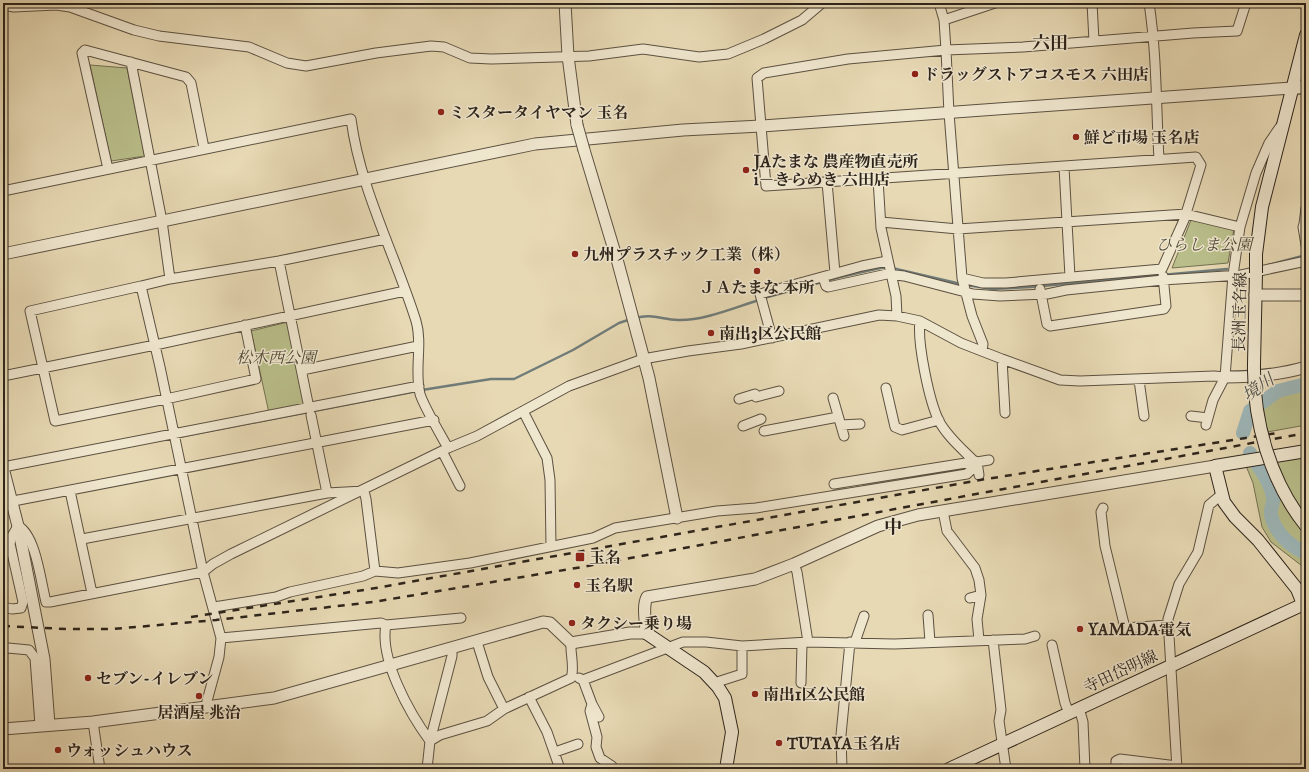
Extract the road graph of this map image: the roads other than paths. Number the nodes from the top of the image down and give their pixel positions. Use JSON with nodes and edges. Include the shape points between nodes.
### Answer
{"nodes":[{"id":1,"x":565,"y":3,"type":"edge"},
{"id":2,"x":822,"y":3,"type":"edge"},
{"id":3,"x":939,"y":3,"type":"edge"},
{"id":4,"x":995,"y":3,"type":"edge"},
{"id":5,"x":1092,"y":3,"type":"edge"},
{"id":6,"x":1149,"y":3,"type":"edge"},
{"id":7,"x":1246,"y":3,"type":"edge"},
{"id":8,"x":3,"y":5,"type":"edge"},
{"id":9,"x":944,"y":20,"type":"junction"},
{"id":10,"x":1306,"y":35,"type":"edge"},
{"id":11,"x":1154,"y":37,"type":"junction"},
{"id":12,"x":1094,"y":41,"type":"junction"},
{"id":13,"x":946,"y":50,"type":"junction"},
{"id":14,"x":568,"y":52,"type":"junction"},
{"id":15,"x":131,"y":62,"type":"junction"},
{"id":16,"x":1306,"y":87,"type":"edge"},
{"id":17,"x":1292,"y":88,"type":"junction"},
{"id":18,"x":1155,"y":98,"type":"junction"},
{"id":19,"x":949,"y":113,"type":"junction"},
{"id":20,"x":1284,"y":123,"type":"junction"},
{"id":21,"x":761,"y":126,"type":"junction"},
{"id":22,"x":204,"y":148,"type":"junction"},
{"id":23,"x":1159,"y":159,"type":"junction"},
{"id":24,"x":150,"y":160,"type":"junction"},
{"id":25,"x":1064,"y":167,"type":"junction"},
{"id":26,"x":108,"y":169,"type":"junction"},
{"id":27,"x":953,"y":174,"type":"junction"},
{"id":28,"x":365,"y":178,"type":"junction"},
{"id":29,"x":878,"y":179,"type":"junction"},
{"id":30,"x":827,"y":182,"type":"junction"},
{"id":31,"x":3,"y":191,"type":"edge"},
{"id":32,"x":1306,"y":208,"type":"edge"},
{"id":33,"x":1186,"y":214,"type":"junction"},
{"id":34,"x":162,"y":221,"type":"junction"},
{"id":35,"x":881,"y":222,"type":"junction"},
{"id":36,"x":1068,"y":222,"type":"junction"},
{"id":37,"x":1305,"y":224,"type":"edge"},
{"id":38,"x":1240,"y":227,"type":"junction"},
{"id":39,"x":958,"y":229,"type":"junction"},
{"id":40,"x":386,"y":239,"type":"junction"},
{"id":41,"x":1306,"y":246,"type":"edge"},
{"id":42,"x":3,"y":254,"type":"edge"},
{"id":43,"x":279,"y":261,"type":"junction"},
{"id":44,"x":1305,"y":264,"type":"edge"},
{"id":45,"x":890,"y":268,"type":"junction"},
{"id":46,"x":835,"y":274,"type":"junction"},
{"id":47,"x":1163,"y":275,"type":"junction"},
{"id":48,"x":1233,"y":275,"type":"junction"},
{"id":49,"x":1070,"y":277,"type":"junction"},
{"id":50,"x":170,"y":279,"type":"junction"},
{"id":51,"x":824,"y":280,"type":"junction"},
{"id":52,"x":963,"y":285,"type":"junction"},
{"id":53,"x":140,"y":286,"type":"junction"},
{"id":54,"x":1039,"y":287,"type":"junction"},
{"id":55,"x":405,"y":291,"type":"junction"},
{"id":56,"x":1255,"y":295,"type":"junction"},
{"id":57,"x":1306,"y":295,"type":"edge"},
{"id":58,"x":290,"y":316,"type":"junction"},
{"id":59,"x":897,"y":316,"type":"junction"},
{"id":60,"x":920,"y":321,"type":"junction"},
{"id":61,"x":245,"y":325,"type":"junction"},
{"id":62,"x":772,"y":338,"type":"junction"},
{"id":63,"x":155,"y":345,"type":"junction"},
{"id":64,"x":418,"y":346,"type":"junction"},
{"id":65,"x":982,"y":351,"type":"junction"},
{"id":66,"x":644,"y":359,"type":"junction"},
{"id":67,"x":1002,"y":359,"type":"junction"},
{"id":68,"x":1306,"y":367,"type":"edge"},
{"id":69,"x":44,"y":368,"type":"junction"},
{"id":70,"x":302,"y":370,"type":"junction"},
{"id":71,"x":3,"y":376,"type":"edge"},
{"id":72,"x":1225,"y":377,"type":"junction"},
{"id":73,"x":1139,"y":380,"type":"junction"},
{"id":74,"x":886,"y":388,"type":"dead end"},
{"id":75,"x":420,"y":390,"type":"junction"},
{"id":76,"x":778,"y":391,"type":"dead end"},
{"id":77,"x":833,"y":398,"type":"dead end"},
{"id":78,"x":166,"y":399,"type":"junction"},
{"id":79,"x":739,"y":399,"type":"dead end"},
{"id":80,"x":523,"y":411,"type":"junction"},
{"id":81,"x":310,"y":412,"type":"junction"},
{"id":82,"x":1005,"y":413,"type":"dead end"},
{"id":83,"x":1144,"y":416,"type":"dead end"},
{"id":84,"x":1191,"y":416,"type":"dead end"},
{"id":85,"x":761,"y":419,"type":"dead end"},
{"id":86,"x":434,"y":420,"type":"junction"},
{"id":87,"x":939,"y":420,"type":"junction"},
{"id":88,"x":839,"y":421,"type":"junction"},
{"id":89,"x":860,"y":424,"type":"dead end"},
{"id":90,"x":743,"y":426,"type":"dead end"},
{"id":91,"x":764,"y":431,"type":"dead end"},
{"id":92,"x":844,"y":436,"type":"dead end"},
{"id":93,"x":175,"y":439,"type":"junction"},
{"id":94,"x":317,"y":442,"type":"junction"},
{"id":95,"x":445,"y":449,"type":"junction"},
{"id":96,"x":1306,"y":451,"type":"edge"},
{"id":97,"x":989,"y":460,"type":"dead end"},
{"id":98,"x":974,"y":461,"type":"junction"},
{"id":99,"x":1215,"y":466,"type":"junction"},
{"id":100,"x":3,"y":469,"type":"edge"},
{"id":101,"x":181,"y":469,"type":"junction"},
{"id":102,"x":980,"y":475,"type":"dead end"},
{"id":103,"x":834,"y":484,"type":"dead end"},
{"id":104,"x":460,"y":486,"type":"dead end"},
{"id":105,"x":70,"y":491,"type":"junction"},
{"id":106,"x":364,"y":491,"type":"junction"},
{"id":107,"x":327,"y":493,"type":"junction"},
{"id":108,"x":1221,"y":495,"type":"junction"},
{"id":109,"x":7,"y":502,"type":"edge"},
{"id":110,"x":1103,"y":508,"type":"dead end"},
{"id":111,"x":944,"y":511,"type":"junction"},
{"id":112,"x":677,"y":518,"type":"junction"},
{"id":113,"x":191,"y":519,"type":"junction"},
{"id":114,"x":18,"y":526,"type":"junction"},
{"id":115,"x":1306,"y":526,"type":"edge"},
{"id":116,"x":82,"y":539,"type":"junction"},
{"id":117,"x":551,"y":546,"type":"junction"},
{"id":118,"x":794,"y":564,"type":"junction"},
{"id":119,"x":375,"y":571,"type":"junction"},
{"id":120,"x":203,"y":572,"type":"junction"},
{"id":121,"x":92,"y":593,"type":"junction"},
{"id":122,"x":981,"y":595,"type":"junction"},
{"id":123,"x":970,"y":598,"type":"dead end"},
{"id":124,"x":1305,"y":603,"type":"edge"},
{"id":125,"x":3,"y":607,"type":"edge"},
{"id":126,"x":214,"y":607,"type":"junction"},
{"id":127,"x":928,"y":615,"type":"dead end"},
{"id":128,"x":864,"y":616,"type":"dead end"},
{"id":129,"x":461,"y":618,"type":"dead end"},
{"id":130,"x":386,"y":624,"type":"junction"},
{"id":131,"x":1167,"y":625,"type":"junction"},
{"id":132,"x":646,"y":633,"type":"junction"},
{"id":133,"x":1035,"y":636,"type":"dead end"},
{"id":134,"x":221,"y":638,"type":"junction"},
{"id":135,"x":979,"y":640,"type":"junction"},
{"id":136,"x":993,"y":640,"type":"junction"},
{"id":137,"x":477,"y":642,"type":"junction"},
{"id":138,"x":571,"y":642,"type":"junction"},
{"id":139,"x":852,"y":642,"type":"junction"},
{"id":140,"x":930,"y":642,"type":"junction"},
{"id":141,"x":805,"y":643,"type":"junction"},
{"id":142,"x":1052,"y":645,"type":"dead end"},
{"id":143,"x":742,"y":646,"type":"junction"},
{"id":144,"x":668,"y":648,"type":"junction"},
{"id":145,"x":3,"y":649,"type":"edge"},
{"id":146,"x":452,"y":649,"type":"junction"},
{"id":147,"x":1170,"y":665,"type":"junction"},
{"id":148,"x":390,"y":666,"type":"junction"},
{"id":149,"x":573,"y":674,"type":"junction"},
{"id":150,"x":583,"y":680,"type":"junction"},
{"id":151,"x":714,"y":683,"type":"junction"},
{"id":152,"x":801,"y":683,"type":"dead end"},
{"id":153,"x":529,"y":697,"type":"junction"},
{"id":154,"x":592,"y":704,"type":"junction"},
{"id":155,"x":208,"y":707,"type":"junction"},
{"id":156,"x":504,"y":709,"type":"junction"},
{"id":157,"x":1074,"y":710,"type":"junction"},
{"id":158,"x":599,"y":717,"type":"dead end"},
{"id":159,"x":93,"y":722,"type":"junction"},
{"id":160,"x":44,"y":725,"type":"junction"},
{"id":161,"x":3,"y":729,"type":"edge"},
{"id":162,"x":430,"y":741,"type":"junction"},
{"id":163,"x":578,"y":744,"type":"dead end"},
{"id":164,"x":1002,"y":744,"type":"junction"},
{"id":165,"x":555,"y":752,"type":"junction"},
{"id":166,"x":1177,"y":767,"type":"edge"},
{"id":167,"x":100,"y":769,"type":"edge"},
{"id":168,"x":427,"y":769,"type":"edge"},
{"id":169,"x":560,"y":769,"type":"edge"},
{"id":170,"x":613,"y":769,"type":"edge"},
{"id":171,"x":726,"y":769,"type":"edge"},
{"id":172,"x":842,"y":769,"type":"edge"},
{"id":173,"x":949,"y":769,"type":"edge"},
{"id":174,"x":1006,"y":769,"type":"edge"},
{"id":175,"x":1085,"y":769,"type":"edge"},
{"id":176,"x":1116,"y":769,"type":"edge"}],
"edges":[{"from":1,"to":14,"type":"street"},
{"from":2,"to":14,"type":"street","via":[[792,26],[728,54],[699,57],[643,49],[589,56]]},
{"from":3,"to":9,"type":"street"},
{"from":4,"to":9,"type":"street"},
{"from":5,"to":12,"type":"street"},
{"from":6,"to":11,"type":"street"},
{"from":7,"to":11,"type":"street","via":[[1237,31]]},
{"from":8,"to":14,"type":"street","via":[[70,7],[134,30],[174,38],[242,45],[287,63],[306,66],[431,46],[444,47],[470,58]]},
{"from":9,"to":13,"type":"street"},
{"from":10,"to":17,"type":"main road","name":"長洲玉名線"},
{"from":11,"to":12,"type":"street"},
{"from":11,"to":18,"type":"street"},
{"from":12,"to":13,"type":"street"},
{"from":13,"to":19,"type":"street"},
{"from":13,"to":21,"type":"street","via":[[848,59],[764,73],[757,78]]},
{"from":14,"to":66,"type":"street","bridge":true,"via":[[576,125]]},
{"from":15,"to":22,"type":"street","via":[[186,77],[191,83]]},
{"from":15,"to":24,"type":"street"},
{"from":15,"to":26,"type":"street","via":[[85,50],[82,53]]},
{"from":16,"to":17,"type":"main road"},
{"from":17,"to":18,"type":"street"},
{"from":17,"to":20,"type":"main road","name":"長洲玉名線"},
{"from":18,"to":19,"type":"street"},
{"from":18,"to":23,"type":"street"},
{"from":19,"to":21,"type":"street"},
{"from":19,"to":27,"type":"street"},
{"from":20,"to":38,"type":"street","via":[[1268,143]]},
{"from":20,"to":56,"type":"main road","name":"長洲玉名線","bridge":true,"via":[[1262,207],[1256,254]]},
{"from":21,"to":28,"type":"street","via":[[535,144]]},
{"from":21,"to":30,"type":"street","via":[[766,186]]},
{"from":22,"to":24,"type":"street"},
{"from":22,"to":28,"type":"street","via":[[352,119],[354,138]]},
{"from":23,"to":25,"type":"street"},
{"from":23,"to":33,"type":"street","via":[[1196,157],[1201,165]]},
{"from":24,"to":26,"type":"street"},
{"from":24,"to":34,"type":"street"},
{"from":25,"to":27,"type":"street"},
{"from":25,"to":36,"type":"street"},
{"from":26,"to":31,"type":"street"},
{"from":27,"to":29,"type":"street"},
{"from":27,"to":39,"type":"street"},
{"from":28,"to":34,"type":"street"},
{"from":28,"to":40,"type":"street"},
{"from":29,"to":30,"type":"street"},
{"from":29,"to":35,"type":"street"},
{"from":30,"to":46,"type":"street"},
{"from":32,"to":37,"type":"street"},
{"from":33,"to":36,"type":"street"},
{"from":33,"to":38,"type":"street"},
{"from":33,"to":47,"type":"street"},
{"from":34,"to":42,"type":"street"},
{"from":34,"to":50,"type":"street"},
{"from":35,"to":39,"type":"street"},
{"from":35,"to":45,"type":"street"},
{"from":36,"to":39,"type":"street"},
{"from":36,"to":49,"type":"street"},
{"from":37,"to":41,"type":"street","via":[[1302,227]]},
{"from":38,"to":48,"type":"street"},
{"from":39,"to":52,"type":"street"},
{"from":40,"to":43,"type":"street"},
{"from":40,"to":55,"type":"street"},
{"from":43,"to":50,"type":"street"},
{"from":43,"to":58,"type":"street"},
{"from":44,"to":48,"type":"street"},
{"from":45,"to":46,"type":"street"},
{"from":45,"to":51,"type":"street","via":[[872,276],[828,286]]},
{"from":45,"to":52,"type":"street"},
{"from":45,"to":59,"type":"street"},
{"from":46,"to":51,"type":"street"},
{"from":47,"to":48,"type":"street"},
{"from":47,"to":49,"type":"street"},
{"from":47,"to":54,"type":"street"},
{"from":47,"to":54,"type":"street","via":[[1166,306],[1164,309],[1050,326],[1047,324]]},
{"from":48,"to":72,"type":"street"},
{"from":49,"to":54,"type":"street"},
{"from":50,"to":53,"type":"street"},
{"from":51,"to":62,"type":"street","via":[[760,294]]},
{"from":52,"to":54,"type":"street","via":[[983,283]]},
{"from":52,"to":54,"type":"street","via":[[1000,296]]},
{"from":52,"to":65,"type":"street","via":[[983,344]]},
{"from":53,"to":63,"type":"street"},
{"from":53,"to":69,"type":"street","via":[[30,311]]},
{"from":55,"to":58,"type":"street"},
{"from":55,"to":64,"type":"street","via":[[419,333]]},
{"from":56,"to":57,"type":"street"},
{"from":56,"to":115,"type":"main road","name":"長洲玉名線","bridge":true,"via":[[1255,398],[1270,461],[1286,499]]},
{"from":58,"to":61,"type":"street"},
{"from":58,"to":70,"type":"street"},
{"from":59,"to":60,"type":"street"},
{"from":59,"to":62,"type":"street","via":[[872,317]]},
{"from":60,"to":65,"type":"street"},
{"from":60,"to":87,"type":"street","via":[[919,336],[926,378]]},
{"from":61,"to":63,"type":"street"},
{"from":61,"to":78,"type":"street","via":[[256,379]]},
{"from":62,"to":66,"type":"street"},
{"from":63,"to":69,"type":"street"},
{"from":63,"to":78,"type":"street"},
{"from":64,"to":70,"type":"street"},
{"from":64,"to":75,"type":"street"},
{"from":65,"to":67,"type":"street"},
{"from":66,"to":80,"type":"street","via":[[569,386]]},
{"from":66,"to":112,"type":"street"},
{"from":67,"to":73,"type":"street","via":[[1060,380]]},
{"from":67,"to":82,"type":"street"},
{"from":68,"to":72,"type":"street","via":[[1263,375]]},
{"from":69,"to":71,"type":"street"},
{"from":69,"to":78,"type":"street","via":[[55,421]]},
{"from":70,"to":81,"type":"street"},
{"from":72,"to":73,"type":"street"},
{"from":72,"to":84,"type":"street","via":[[1213,400],[1207,422]]},
{"from":73,"to":83,"type":"street"},
{"from":74,"to":87,"type":"street","via":[[895,427],[902,430]]},
{"from":75,"to":81,"type":"street"},
{"from":75,"to":86,"type":"street"},
{"from":76,"to":79,"type":"street"},
{"from":77,"to":88,"type":"street"},
{"from":78,"to":93,"type":"street"},
{"from":80,"to":95,"type":"street","via":[[477,436]]},
{"from":80,"to":117,"type":"street","via":[[547,458]]},
{"from":81,"to":93,"type":"street"},
{"from":81,"to":94,"type":"street"},
{"from":85,"to":90,"type":"street"},
{"from":86,"to":94,"type":"street"},
{"from":86,"to":95,"type":"street"},
{"from":87,"to":98,"type":"street","via":[[949,436]]},
{"from":88,"to":89,"type":"street"},
{"from":88,"to":91,"type":"street"},
{"from":88,"to":92,"type":"street"},
{"from":93,"to":100,"type":"street"},
{"from":93,"to":101,"type":"street"},
{"from":94,"to":101,"type":"street"},
{"from":94,"to":107,"type":"street"},
{"from":95,"to":104,"type":"street"},
{"from":95,"to":106,"type":"street"},
{"from":96,"to":99,"type":"main road"},
{"from":97,"to":98,"type":"street"},
{"from":98,"to":102,"type":"street"},
{"from":98,"to":103,"type":"street"},
{"from":98,"to":112,"type":"street","via":[[972,469],[967,474]]},
{"from":99,"to":108,"type":"main road"},
{"from":99,"to":111,"type":"street"},
{"from":100,"to":109,"type":"street"},
{"from":101,"to":105,"type":"street"},
{"from":101,"to":113,"type":"street"},
{"from":105,"to":109,"type":"street"},
{"from":105,"to":116,"type":"street"},
{"from":106,"to":107,"type":"street"},
{"from":106,"to":119,"type":"street"},
{"from":106,"to":120,"type":"street","via":[[231,554]]},
{"from":107,"to":113,"type":"street"},
{"from":108,"to":124,"type":"main road","via":[[1235,517],[1258,540]]},
{"from":108,"to":131,"type":"street","via":[[1209,505],[1198,552],[1179,584]]},
{"from":109,"to":114,"type":"street"},
{"from":110,"to":131,"type":"street","via":[[1101,512],[1105,546],[1126,628]]},
{"from":111,"to":118,"type":"street","via":[[878,526]]},
{"from":111,"to":122,"type":"street","via":[[947,531],[975,568]]},
{"from":112,"to":117,"type":"street","via":[[615,528],[593,538]]},
{"from":113,"to":116,"type":"street"},
{"from":113,"to":120,"type":"street"},
{"from":114,"to":121,"type":"street","via":[[32,542],[46,602]]},
{"from":114,"to":125,"type":"street","via":[[10,544],[22,602],[21,608]]},
{"from":114,"to":160,"type":"street","via":[[44,659]]},
{"from":116,"to":121,"type":"street"},
{"from":117,"to":119,"type":"street","via":[[444,567],[398,573]]},
{"from":118,"to":132,"type":"street","via":[[755,579],[647,597]]},
{"from":118,"to":141,"type":"street"},
{"from":119,"to":126,"type":"street","via":[[290,592],[276,598]]},
{"from":120,"to":121,"type":"street"},
{"from":120,"to":126,"type":"street"},
{"from":122,"to":123,"type":"street"},
{"from":122,"to":135,"type":"street","via":[[977,620]]},
{"from":124,"to":147,"type":"main road","name":"寺田岱明線"},
{"from":126,"to":134,"type":"street"},
{"from":127,"to":140,"type":"street"},
{"from":128,"to":139,"type":"street"},
{"from":129,"to":130,"type":"street"},
{"from":130,"to":134,"type":"street","via":[[382,622]]},
{"from":130,"to":148,"type":"street"},
{"from":131,"to":147,"type":"street"},
{"from":132,"to":138,"type":"street"},
{"from":132,"to":144,"type":"main road"},
{"from":133,"to":136,"type":"street","via":[[1025,639]]},
{"from":134,"to":155,"type":"street","via":[[219,657],[207,701]]},
{"from":135,"to":136,"type":"street"},
{"from":135,"to":140,"type":"street"},
{"from":136,"to":164,"type":"street","via":[[1000,694],[999,721]]},
{"from":137,"to":138,"type":"street","via":[[542,622],[550,623]]},
{"from":137,"to":146,"type":"street"},
{"from":137,"to":156,"type":"street","via":[[488,677]]},
{"from":138,"to":149,"type":"street"},
{"from":139,"to":140,"type":"street"},
{"from":139,"to":141,"type":"street"},
{"from":139,"to":172,"type":"street","via":[[841,735]]},
{"from":141,"to":143,"type":"street"},
{"from":141,"to":152,"type":"street"},
{"from":142,"to":157,"type":"street","via":[[1065,703]]},
{"from":143,"to":144,"type":"street","via":[[684,642]]},
{"from":143,"to":151,"type":"street","via":[[742,674]]},
{"from":144,"to":150,"type":"street"},
{"from":144,"to":151,"type":"main road","via":[[704,672]]},
{"from":145,"to":160,"type":"street","via":[[29,650],[35,658]]},
{"from":146,"to":148,"type":"street"},
{"from":146,"to":162,"type":"street"},
{"from":147,"to":157,"type":"main road","name":"寺田岱明線"},
{"from":147,"to":166,"type":"street"},
{"from":148,"to":155,"type":"street","via":[[274,698]]},
{"from":148,"to":162,"type":"street","via":[[400,693]]},
{"from":149,"to":150,"type":"street"},
{"from":149,"to":153,"type":"street","via":[[571,678]]},
{"from":150,"to":154,"type":"street"},
{"from":151,"to":171,"type":"main road","via":[[725,698],[732,732]]},
{"from":153,"to":156,"type":"street"},
{"from":153,"to":165,"type":"street"},
{"from":154,"to":158,"type":"street"},
{"from":154,"to":170,"type":"street","via":[[590,710],[597,736],[598,752],[603,762]]},
{"from":155,"to":159,"type":"street"},
{"from":156,"to":162,"type":"street","via":[[487,721]]},
{"from":157,"to":164,"type":"main road","name":"寺田岱明線"},
{"from":157,"to":175,"type":"street","via":[[1083,722]]},
{"from":159,"to":160,"type":"street"},
{"from":159,"to":167,"type":"street"},
{"from":160,"to":161,"type":"street"},
{"from":162,"to":168,"type":"street"},
{"from":163,"to":165,"type":"street"},
{"from":164,"to":173,"type":"main road","name":"寺田岱明線"},
{"from":164,"to":174,"type":"street"},
{"from":165,"to":169,"type":"street"},
{"from":166,"to":176,"type":"street","via":[[1120,759],[1116,761]]}]}
